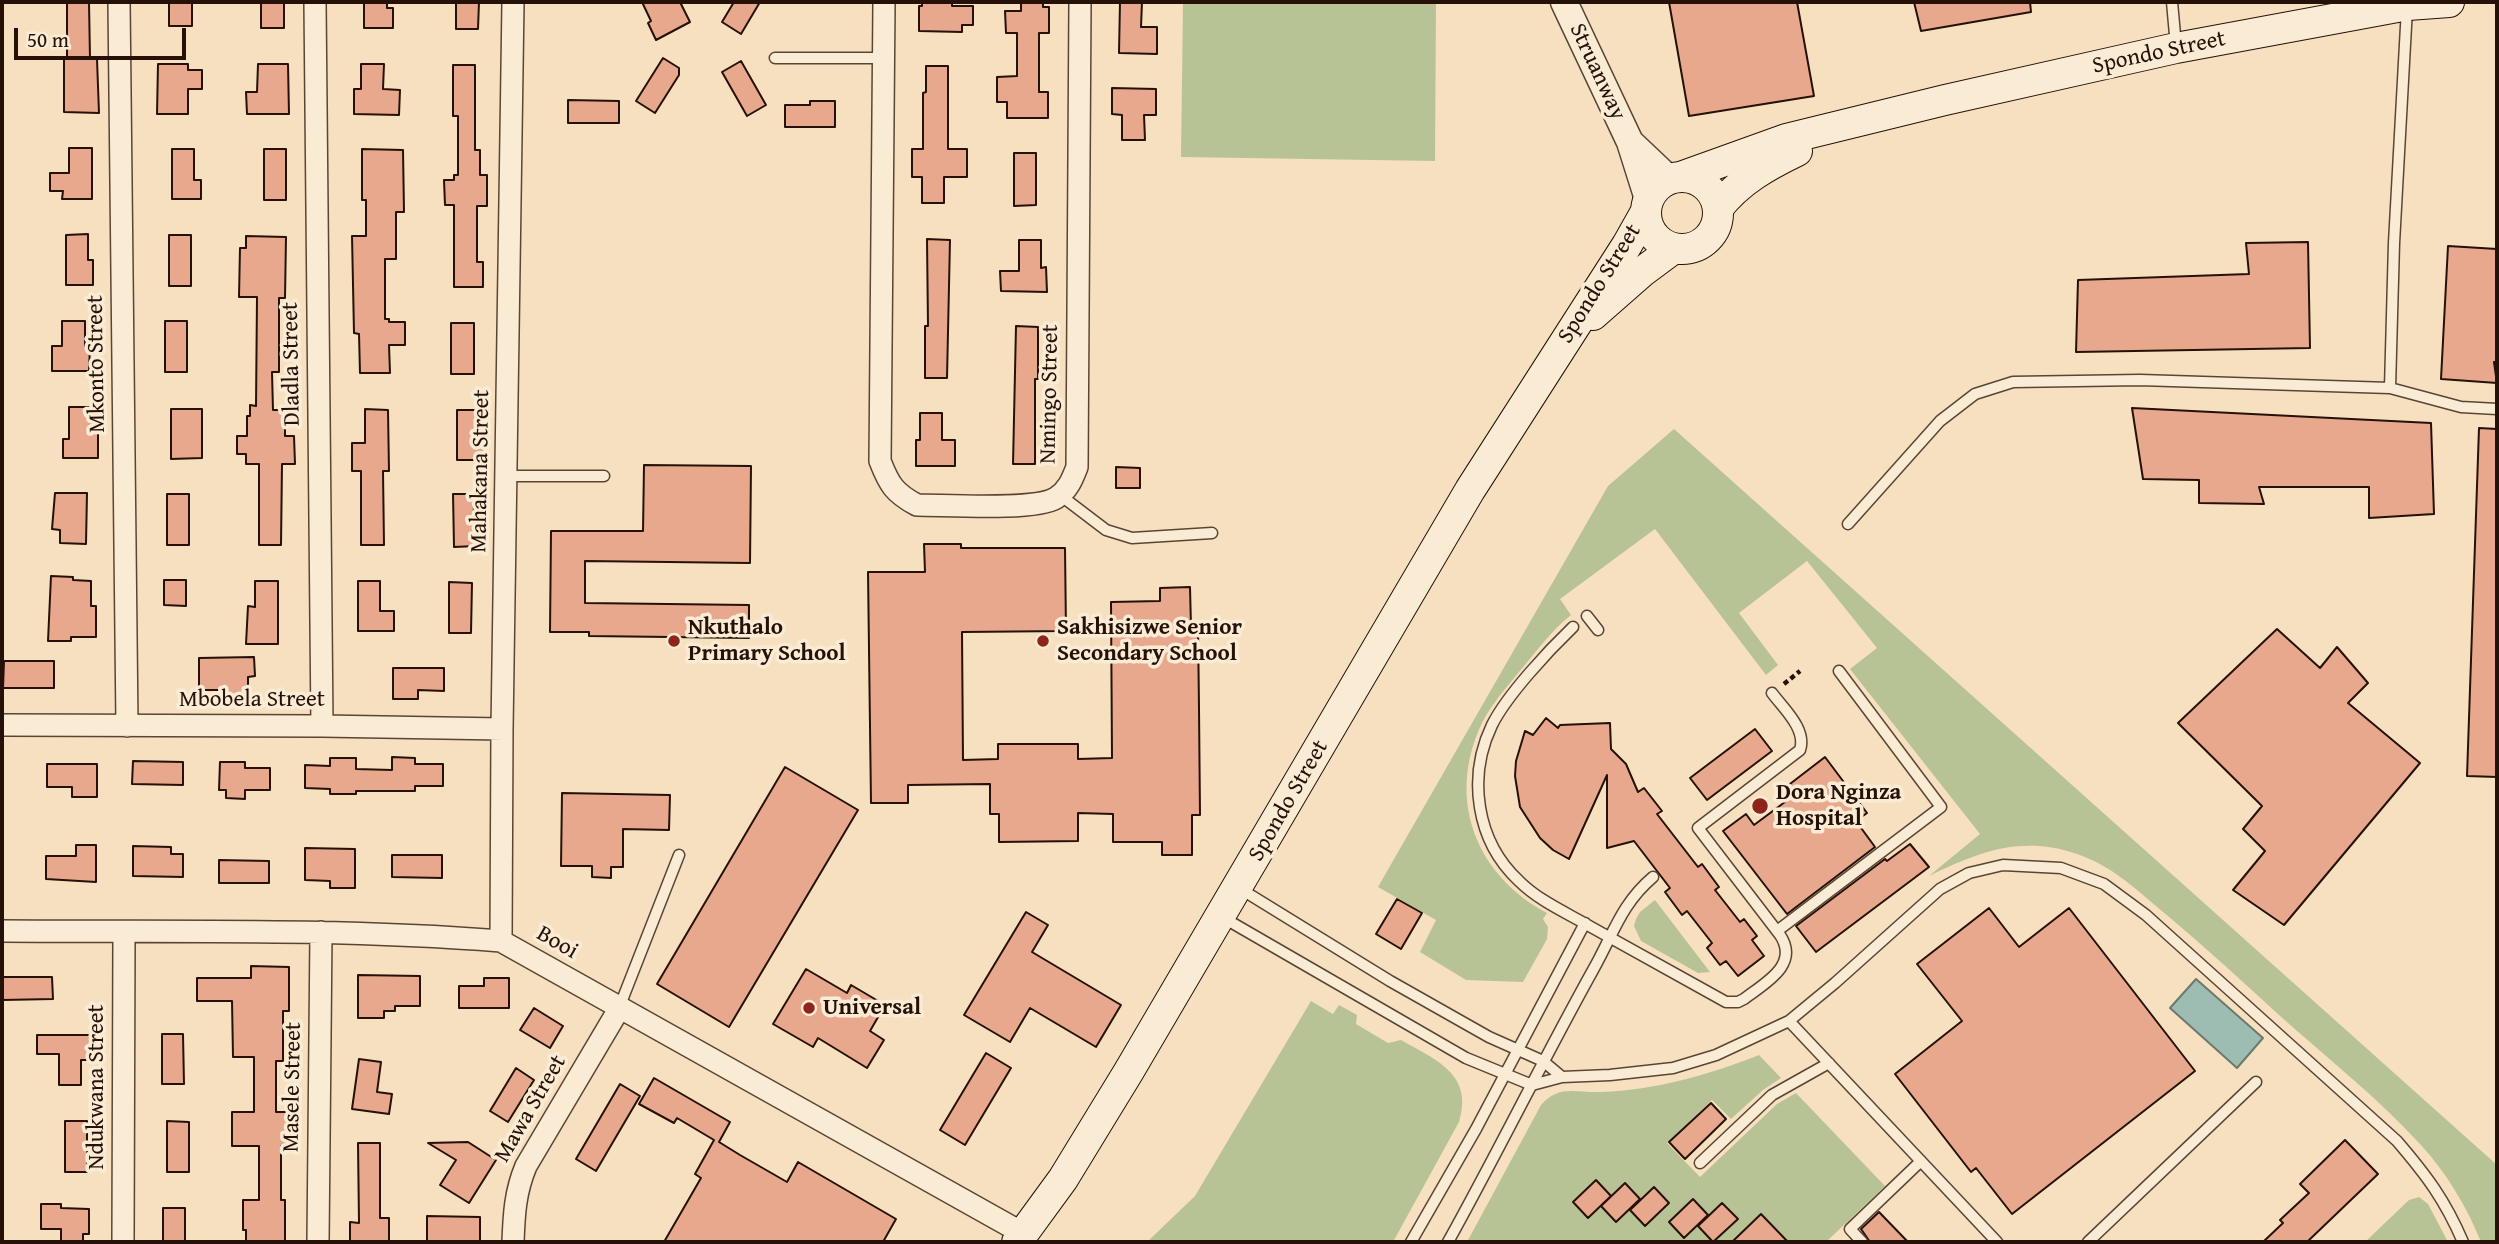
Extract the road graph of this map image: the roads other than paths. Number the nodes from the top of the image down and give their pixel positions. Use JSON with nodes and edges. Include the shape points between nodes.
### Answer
{"nodes":[{"id":1,"x":119,"y":2,"type":"edge"},
{"id":2,"x":315,"y":2,"type":"edge"},
{"id":3,"x":513,"y":2,"type":"edge"},
{"id":4,"x":884,"y":2,"type":"edge"},
{"id":5,"x":1080,"y":2,"type":"edge"},
{"id":6,"x":1564,"y":2,"type":"edge"},
{"id":7,"x":2172,"y":2,"type":"edge"},
{"id":8,"x":2449,"y":2,"type":"edge"},
{"id":9,"x":2407,"y":5,"type":"junction"},
{"id":10,"x":2176,"y":48,"type":"junction"},
{"id":11,"x":775,"y":58,"type":"dead end"},
{"id":12,"x":884,"y":58,"type":"junction"},
{"id":13,"x":1870,"y":118,"type":"junction"},
{"id":14,"x":1661,"y":192,"type":"junction"},
{"id":15,"x":1718,"y":208,"type":"junction"},
{"id":16,"x":1674,"y":249,"type":"junction"},
{"id":17,"x":1555,"y":356,"type":"junction"},
{"id":18,"x":2390,"y":388,"type":"junction"},
{"id":19,"x":2497,"y":409,"type":"edge"},
{"id":20,"x":507,"y":476,"type":"junction"},
{"id":21,"x":604,"y":476,"type":"dead end"},
{"id":22,"x":1060,"y":495,"type":"junction"},
{"id":23,"x":1848,"y":524,"type":"dead end"},
{"id":24,"x":1212,"y":533,"type":"dead end"},
{"id":25,"x":1587,"y":616,"type":"dead end"},
{"id":26,"x":1573,"y":626,"type":"dead end"},
{"id":27,"x":1598,"y":631,"type":"dead end"},
{"id":28,"x":1839,"y":671,"type":"dead end"},
{"id":29,"x":1772,"y":693,"type":"dead end"},
{"id":30,"x":2,"y":725,"type":"edge"},
{"id":31,"x":127,"y":726,"type":"junction"},
{"id":32,"x":322,"y":726,"type":"junction"},
{"id":33,"x":502,"y":729,"type":"junction"},
{"id":34,"x":679,"y":855,"type":"dead end"},
{"id":35,"x":1653,"y":877,"type":"dead end"},
{"id":36,"x":1238,"y":888,"type":"junction"},
{"id":37,"x":1221,"y":916,"type":"junction"},
{"id":38,"x":1585,"y":923,"type":"junction"},
{"id":39,"x":1777,"y":931,"type":"junction"},
{"id":40,"x":2,"y":932,"type":"edge"},
{"id":41,"x":124,"y":932,"type":"junction"},
{"id":42,"x":321,"y":932,"type":"junction"},
{"id":43,"x":1611,"y":938,"type":"junction"},
{"id":44,"x":501,"y":941,"type":"junction"},
{"id":45,"x":619,"y":1009,"type":"junction"},
{"id":46,"x":1789,"y":1021,"type":"junction"},
{"id":47,"x":1517,"y":1049,"type":"junction"},
{"id":48,"x":1543,"y":1060,"type":"junction"},
{"id":49,"x":1829,"y":1063,"type":"junction"},
{"id":50,"x":1504,"y":1073,"type":"junction"},
{"id":51,"x":1562,"y":1077,"type":"junction"},
{"id":52,"x":2256,"y":1082,"type":"dead end"},
{"id":53,"x":1532,"y":1085,"type":"junction"},
{"id":54,"x":1921,"y":1161,"type":"junction"},
{"id":55,"x":1700,"y":1163,"type":"dead end"},
{"id":56,"x":1020,"y":1238,"type":"edge"},
{"id":57,"x":123,"y":1242,"type":"edge"},
{"id":58,"x":318,"y":1242,"type":"edge"},
{"id":59,"x":513,"y":1242,"type":"edge"},
{"id":60,"x":1410,"y":1242,"type":"edge"},
{"id":61,"x":1448,"y":1242,"type":"edge"},
{"id":62,"x":1862,"y":1242,"type":"edge"},
{"id":63,"x":1997,"y":1242,"type":"edge"},
{"id":64,"x":2088,"y":1242,"type":"edge"},
{"id":65,"x":2463,"y":1242,"type":"edge"}],
"edges":[{"from":1,"to":31,"type":"street","name":"Mkonto Street"},
{"from":2,"to":32,"type":"street","name":"Dladla Street"},
{"from":3,"to":20,"type":"street","name":"Mahakana Street"},
{"from":4,"to":12,"type":"street","name":"Nmingo Street"},
{"from":5,"to":22,"type":"street","name":"Nmingo Street","via":[[1077,467]]},
{"from":6,"to":14,"type":"street","name":"Struanway","via":[[1630,142]]},
{"from":7,"to":10,"type":"lane"},
{"from":8,"to":9,"type":"main road","name":"Spondo Street"},
{"from":9,"to":10,"type":"main road","name":"Spondo Street"},
{"from":9,"to":18,"type":"lane"},
{"from":10,"to":13,"type":"main road","name":"Spondo Street"},
{"from":11,"to":12,"type":"lane"},
{"from":12,"to":22,"type":"street","name":"Nmingo Street","via":[[880,461],[889,483],[901,497],[917,505],[1035,506]]},
{"from":13,"to":14,"type":"main road","name":"Spondo Street","via":[[1786,139]]},
{"from":13,"to":15,"type":"main road","name":"Spondo Street","via":[[1749,177]]},
{"from":14,"to":15,"type":"main road","via":[[1698,180],[1710,189]]},
{"from":14,"to":16,"type":"main road","via":[[1647,225],[1662,244]]},
{"from":14,"to":17,"type":"main road","name":"Spondo Street"},
{"from":15,"to":16,"type":"main road","via":[[1716,228],[1703,244]]},
{"from":16,"to":17,"type":"main road","name":"Spondo Street","via":[[1614,295]]},
{"from":17,"to":36,"type":"main road","name":"Spondo Street","via":[[1470,490]]},
{"from":18,"to":19,"type":"lane","via":[[2461,407]]},
{"from":18,"to":23,"type":"lane","via":[[2140,380],[2013,382],[1975,394],[1940,421]]},
{"from":20,"to":21,"type":"lane"},
{"from":20,"to":33,"type":"street","name":"Mahakana Street"},
{"from":22,"to":24,"type":"lane","via":[[1106,530],[1132,538]]},
{"from":25,"to":27,"type":"lane"},
{"from":26,"to":38,"type":"lane","via":[[1494,722],[1485,741],[1478,782],[1488,838],[1507,869],[1535,894]]},
{"from":28,"to":39,"type":"lane","via":[[1941,807]]},
{"from":29,"to":39,"type":"lane","via":[[1800,730],[1800,750],[1698,828]]},
{"from":30,"to":31,"type":"street","name":"Mbobela Street"},
{"from":31,"to":32,"type":"street","name":"Mbobela Street"},
{"from":32,"to":33,"type":"street","name":"Mbobela Street"},
{"from":33,"to":44,"type":"street","name":"Mahakana Street"},
{"from":34,"to":45,"type":"lane"},
{"from":35,"to":43,"type":"lane","via":[[1635,892]]},
{"from":36,"to":37,"type":"main road","name":"Spondo Street"},
{"from":36,"to":47,"type":"lane","via":[[1390,981]]},
{"from":37,"to":50,"type":"lane","via":[[1466,1058]]},
{"from":37,"to":56,"type":"main road","name":"Spondo Street","via":[[1069,1168]]},
{"from":38,"to":43,"type":"lane"},
{"from":38,"to":47,"type":"lane"},
{"from":39,"to":43,"type":"lane","via":[[1786,947],[1784,966],[1744,999],[1732,1003]]},
{"from":40,"to":41,"type":"street","name":"Booi"},
{"from":41,"to":42,"type":"street","name":"Booi"},
{"from":41,"to":57,"type":"street","name":"Ndukwana Street"},
{"from":42,"to":44,"type":"street","name":"Booi"},
{"from":42,"to":58,"type":"street","name":"Masele Street"},
{"from":43,"to":48,"type":"lane"},
{"from":44,"to":45,"type":"street","name":"Booi"},
{"from":45,"to":56,"type":"street","name":"Booi"},
{"from":45,"to":59,"type":"street","name":"Mawa Street","via":[[526,1166],[515,1196]]},
{"from":46,"to":49,"type":"lane"},
{"from":46,"to":51,"type":"lane","via":[[1716,1055],[1673,1068]]},
{"from":46,"to":65,"type":"lane","via":[[1940,889],[1969,873],[2003,865],[2061,868],[2104,884],[2146,915],[2397,1141],[2430,1180]]},
{"from":47,"to":48,"type":"lane"},
{"from":47,"to":50,"type":"lane"},
{"from":48,"to":51,"type":"lane"},
{"from":48,"to":53,"type":"lane"},
{"from":49,"to":54,"type":"lane"},
{"from":49,"to":55,"type":"lane","via":[[1772,1095]]},
{"from":50,"to":53,"type":"lane"},
{"from":50,"to":60,"type":"lane"},
{"from":51,"to":53,"type":"lane"},
{"from":52,"to":64,"type":"lane"},
{"from":53,"to":61,"type":"lane"},
{"from":54,"to":62,"type":"lane","via":[[1850,1229]]},
{"from":54,"to":63,"type":"lane"}]}
